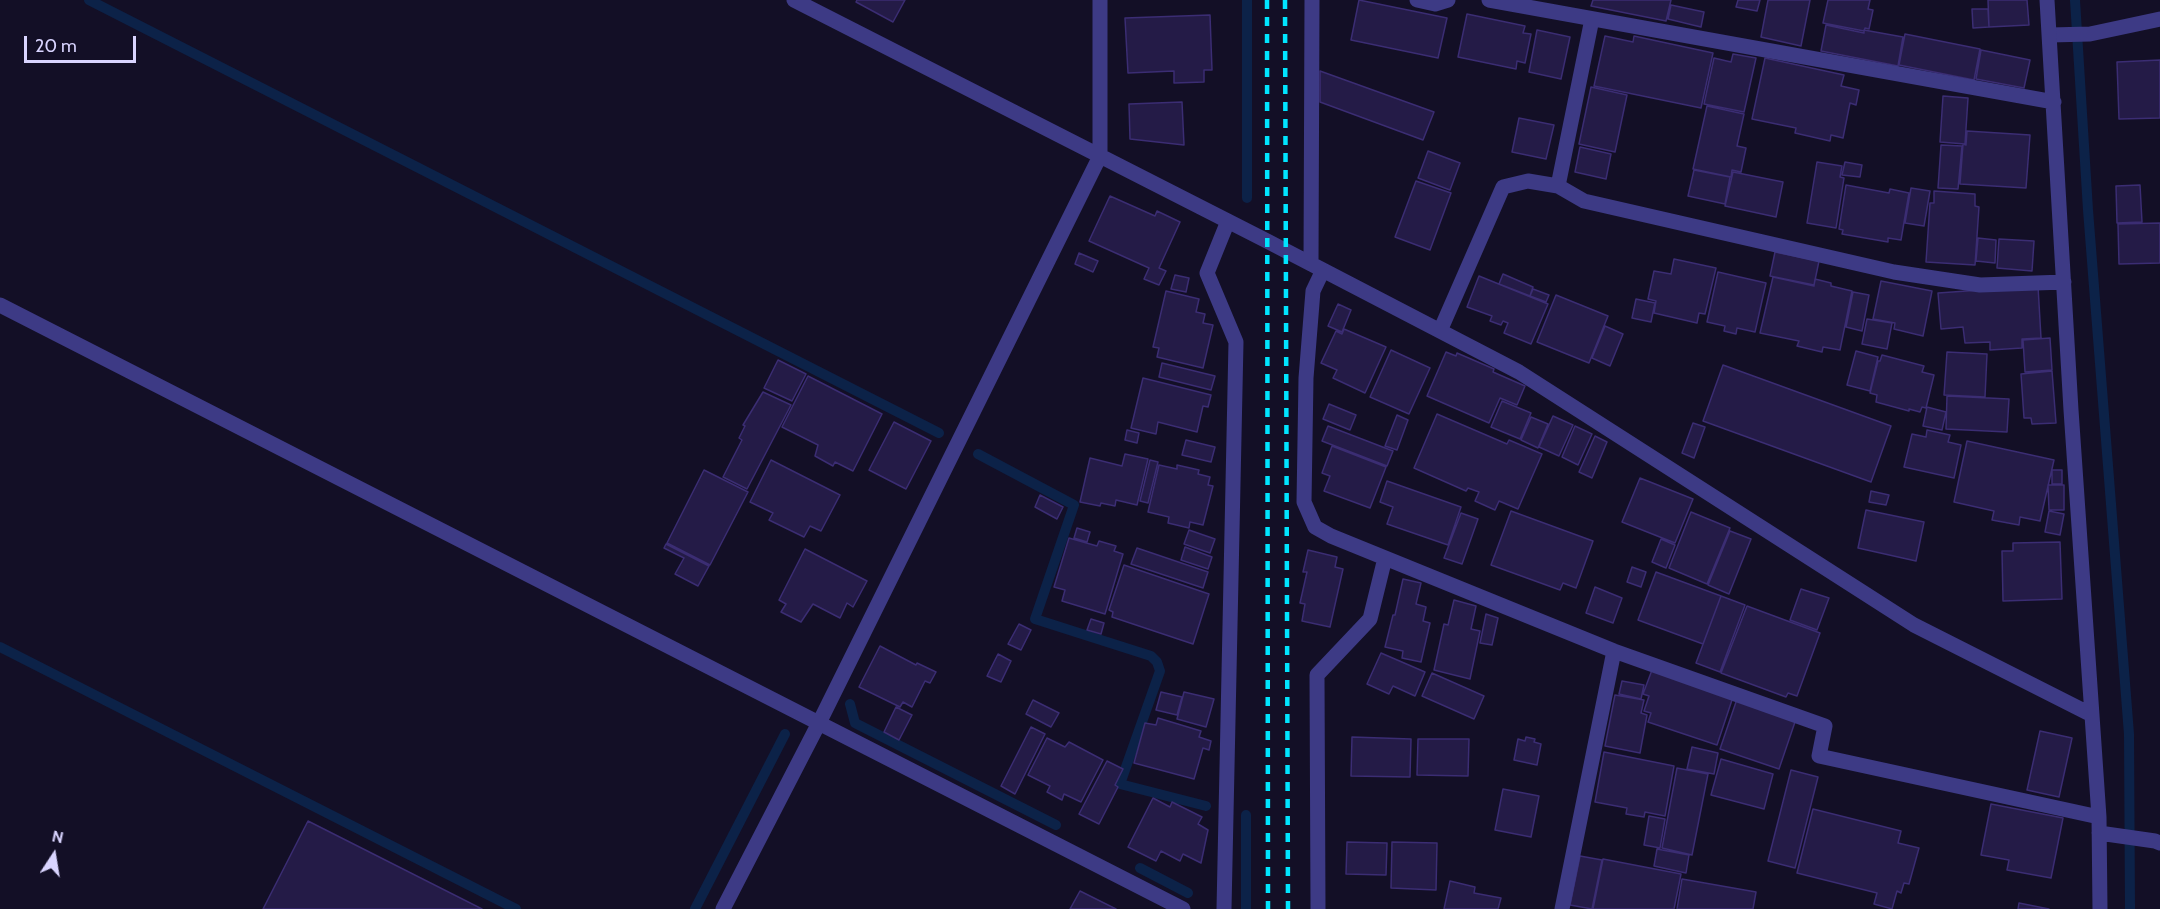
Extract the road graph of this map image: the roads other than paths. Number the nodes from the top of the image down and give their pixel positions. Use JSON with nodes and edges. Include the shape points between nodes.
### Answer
{"nodes":[{"id":1,"x":794,"y":0,"type":"edge"},
{"id":2,"x":1100,"y":0,"type":"edge"},
{"id":3,"x":1312,"y":0,"type":"edge"},
{"id":4,"x":1417,"y":0,"type":"edge"},
{"id":5,"x":1448,"y":0,"type":"edge"},
{"id":6,"x":1490,"y":0,"type":"edge"},
{"id":7,"x":2047,"y":0,"type":"edge"},
{"id":8,"x":1592,"y":19,"type":"junction"},
{"id":9,"x":2160,"y":19,"type":"edge"},
{"id":10,"x":2049,"y":35,"type":"junction"},
{"id":11,"x":2054,"y":102,"type":"junction"},
{"id":12,"x":1101,"y":156,"type":"junction"},
{"id":13,"x":1558,"y":186,"type":"junction"},
{"id":14,"x":1228,"y":221,"type":"junction"},
{"id":15,"x":1317,"y":267,"type":"junction"},
{"id":16,"x":2064,"y":282,"type":"junction"},
{"id":17,"x":0,"y":305,"type":"edge"},
{"id":18,"x":1440,"y":331,"type":"junction"},
{"id":19,"x":1385,"y":558,"type":"junction"},
{"id":20,"x":1614,"y":651,"type":"junction"},
{"id":21,"x":2092,"y":715,"type":"junction"},
{"id":22,"x":819,"y":723,"type":"junction"},
{"id":23,"x":2099,"y":817,"type":"junction"},
{"id":24,"x":2105,"y":834,"type":"junction"},
{"id":25,"x":2160,"y":843,"type":"edge"},
{"id":26,"x":723,"y":909,"type":"edge"},
{"id":27,"x":1183,"y":909,"type":"edge"},
{"id":28,"x":1224,"y":909,"type":"edge"},
{"id":29,"x":1318,"y":909,"type":"edge"},
{"id":30,"x":1562,"y":909,"type":"edge"},
{"id":31,"x":2100,"y":909,"type":"edge"}],
"edges":[{"from":1,"to":12,"type":"street"},
{"from":2,"to":12,"type":"street"},
{"from":3,"to":15,"type":"street"},
{"from":4,"to":5,"type":"street","via":[[1435,4]]},
{"from":6,"to":8,"type":"street"},
{"from":7,"to":10,"type":"street"},
{"from":8,"to":11,"type":"street"},
{"from":8,"to":13,"type":"street"},
{"from":9,"to":10,"type":"street","via":[[2090,34]]},
{"from":10,"to":11,"type":"street"},
{"from":11,"to":16,"type":"street"},
{"from":12,"to":14,"type":"street"},
{"from":12,"to":22,"type":"street"},
{"from":13,"to":16,"type":"street","via":[[1584,201],[1894,272],[1980,285]]},
{"from":13,"to":18,"type":"street","via":[[1528,181],[1503,187]]},
{"from":14,"to":15,"type":"street"},
{"from":14,"to":28,"type":"street","via":[[1207,273],[1236,342]]},
{"from":15,"to":18,"type":"street"},
{"from":15,"to":19,"type":"street","via":[[1306,378],[1305,502],[1315,526]]},
{"from":16,"to":21,"type":"street"},
{"from":17,"to":22,"type":"street"},
{"from":18,"to":21,"type":"street","via":[[1520,372],[1914,625]]},
{"from":19,"to":20,"type":"street"},
{"from":19,"to":29,"type":"street","via":[[1370,620],[1317,675]]},
{"from":20,"to":23,"type":"street","via":[[1825,726],[1819,756]]},
{"from":20,"to":30,"type":"street"},
{"from":21,"to":23,"type":"street"},
{"from":22,"to":26,"type":"street"},
{"from":22,"to":27,"type":"street"},
{"from":23,"to":24,"type":"street"},
{"from":24,"to":25,"type":"street"},
{"from":24,"to":31,"type":"street"}]}
